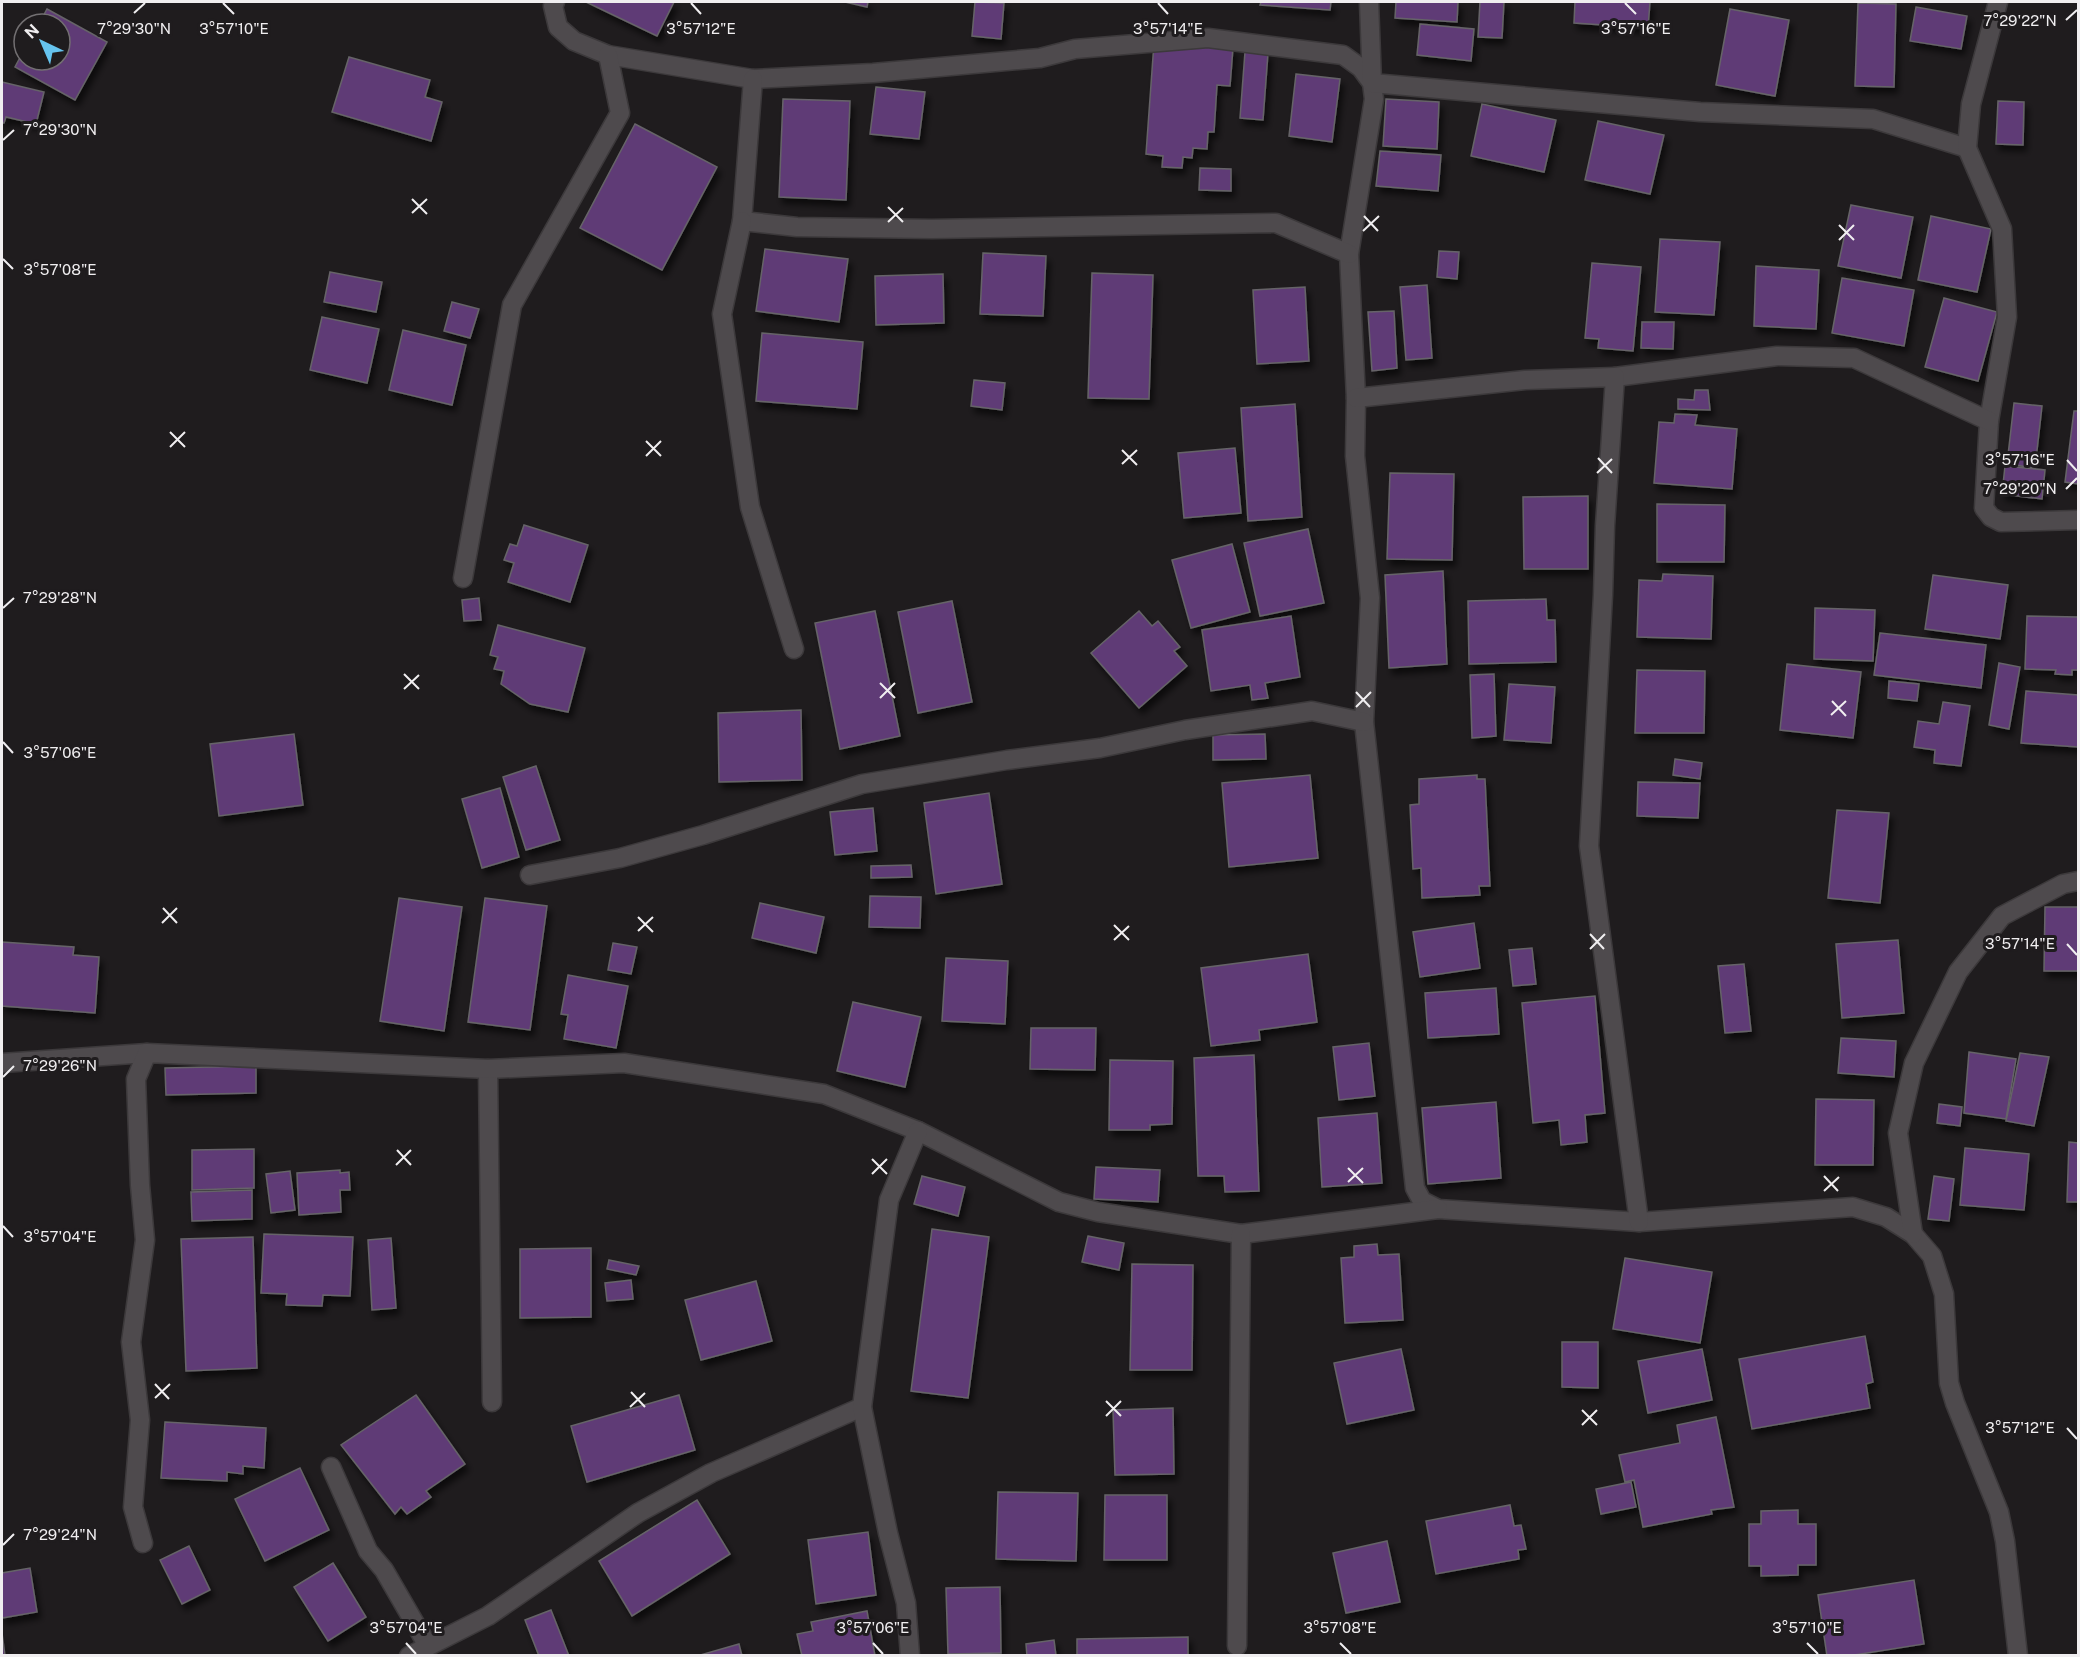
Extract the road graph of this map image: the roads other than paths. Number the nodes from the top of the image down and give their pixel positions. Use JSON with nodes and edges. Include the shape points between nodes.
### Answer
{"nodes":[{"id":1,"x":555,"y":2,"type":"edge"},
{"id":2,"x":1369,"y":2,"type":"edge"},
{"id":3,"x":1998,"y":2,"type":"edge"},
{"id":4,"x":608,"y":55,"type":"junction"},
{"id":5,"x":753,"y":79,"type":"junction"},
{"id":6,"x":1372,"y":83,"type":"junction"},
{"id":7,"x":1967,"y":148,"type":"junction"},
{"id":8,"x":742,"y":220,"type":"junction"},
{"id":9,"x":1349,"y":254,"type":"junction"},
{"id":10,"x":1615,"y":377,"type":"junction"},
{"id":11,"x":1356,"y":398,"type":"junction"},
{"id":12,"x":1989,"y":421,"type":"junction"},
{"id":13,"x":2079,"y":520,"type":"edge"},
{"id":14,"x":463,"y":578,"type":"dead end"},
{"id":15,"x":794,"y":649,"type":"dead end"},
{"id":16,"x":1364,"y":722,"type":"junction"},
{"id":17,"x":530,"y":875,"type":"dead end"},
{"id":18,"x":2079,"y":880,"type":"edge"},
{"id":19,"x":147,"y":1053,"type":"junction"},
{"id":20,"x":2,"y":1063,"type":"edge"},
{"id":21,"x":488,"y":1069,"type":"junction"},
{"id":22,"x":918,"y":1131,"type":"junction"},
{"id":23,"x":1438,"y":1209,"type":"junction"},
{"id":24,"x":1639,"y":1222,"type":"junction"},
{"id":25,"x":1241,"y":1234,"type":"junction"},
{"id":26,"x":1913,"y":1234,"type":"junction"},
{"id":27,"x":492,"y":1402,"type":"dead end"},
{"id":28,"x":862,"y":1407,"type":"junction"},
{"id":29,"x":331,"y":1467,"type":"dead end"},
{"id":30,"x":143,"y":1543,"type":"dead end"},
{"id":31,"x":428,"y":1646,"type":"junction"},
{"id":32,"x":1237,"y":1646,"type":"dead end"},
{"id":33,"x":409,"y":1656,"type":"edge"},
{"id":34,"x":910,"y":1656,"type":"edge"},
{"id":35,"x":2018,"y":1656,"type":"edge"}],
"edges":[{"from":1,"to":4,"type":"street","via":[[558,27],[574,41]]},
{"from":2,"to":6,"type":"street"},
{"from":3,"to":7,"type":"street","via":[[1971,104]]},
{"from":4,"to":5,"type":"street"},
{"from":4,"to":14,"type":"street","via":[[620,112],[512,304]]},
{"from":5,"to":6,"type":"street","via":[[1040,58],[1075,49],[1208,38],[1342,55],[1361,68]]},
{"from":5,"to":8,"type":"street"},
{"from":6,"to":7,"type":"street","via":[[1700,112],[1874,119]]},
{"from":6,"to":9,"type":"street","via":[[1374,99]]},
{"from":7,"to":12,"type":"street","via":[[2002,229],[2007,317]]},
{"from":8,"to":9,"type":"street","via":[[797,227],[932,229],[1276,223]]},
{"from":8,"to":15,"type":"street","via":[[722,314],[750,507]]},
{"from":9,"to":11,"type":"street"},
{"from":10,"to":11,"type":"street","via":[[1525,380]]},
{"from":10,"to":12,"type":"street","via":[[1777,356],[1854,358]]},
{"from":10,"to":24,"type":"street","via":[[1590,846]]},
{"from":11,"to":16,"type":"street","via":[[1355,456],[1370,598]]},
{"from":12,"to":13,"type":"street","via":[[1984,508],[1991,517],[2001,522]]},
{"from":16,"to":17,"type":"street","via":[[1312,711],[862,784],[620,858]]},
{"from":16,"to":23,"type":"street","via":[[1415,1188],[1422,1202]]},
{"from":18,"to":26,"type":"street","via":[[2062,884],[2002,916],[1958,972],[1914,1063],[1898,1133]]},
{"from":19,"to":20,"type":"street"},
{"from":19,"to":21,"type":"street"},
{"from":19,"to":30,"type":"street","via":[[136,1079],[145,1240],[131,1342],[140,1420],[133,1507]]},
{"from":21,"to":22,"type":"street","via":[[624,1063],[824,1094]]},
{"from":21,"to":27,"type":"street"},
{"from":22,"to":25,"type":"street","via":[[1059,1202],[1098,1212]]},
{"from":22,"to":28,"type":"street","via":[[889,1200]]},
{"from":23,"to":24,"type":"street"},
{"from":23,"to":25,"type":"street"},
{"from":24,"to":26,"type":"street","via":[[1852,1207],[1886,1217]]},
{"from":25,"to":32,"type":"street"},
{"from":26,"to":35,"type":"street","via":[[1932,1256],[1944,1294],[1949,1383],[1999,1512],[2006,1541]]},
{"from":28,"to":31,"type":"street","via":[[711,1473],[649,1507],[488,1616]]},
{"from":28,"to":34,"type":"street","via":[[906,1603]]},
{"from":29,"to":31,"type":"street","via":[[368,1551],[384,1570]]},
{"from":31,"to":33,"type":"street"}]}
